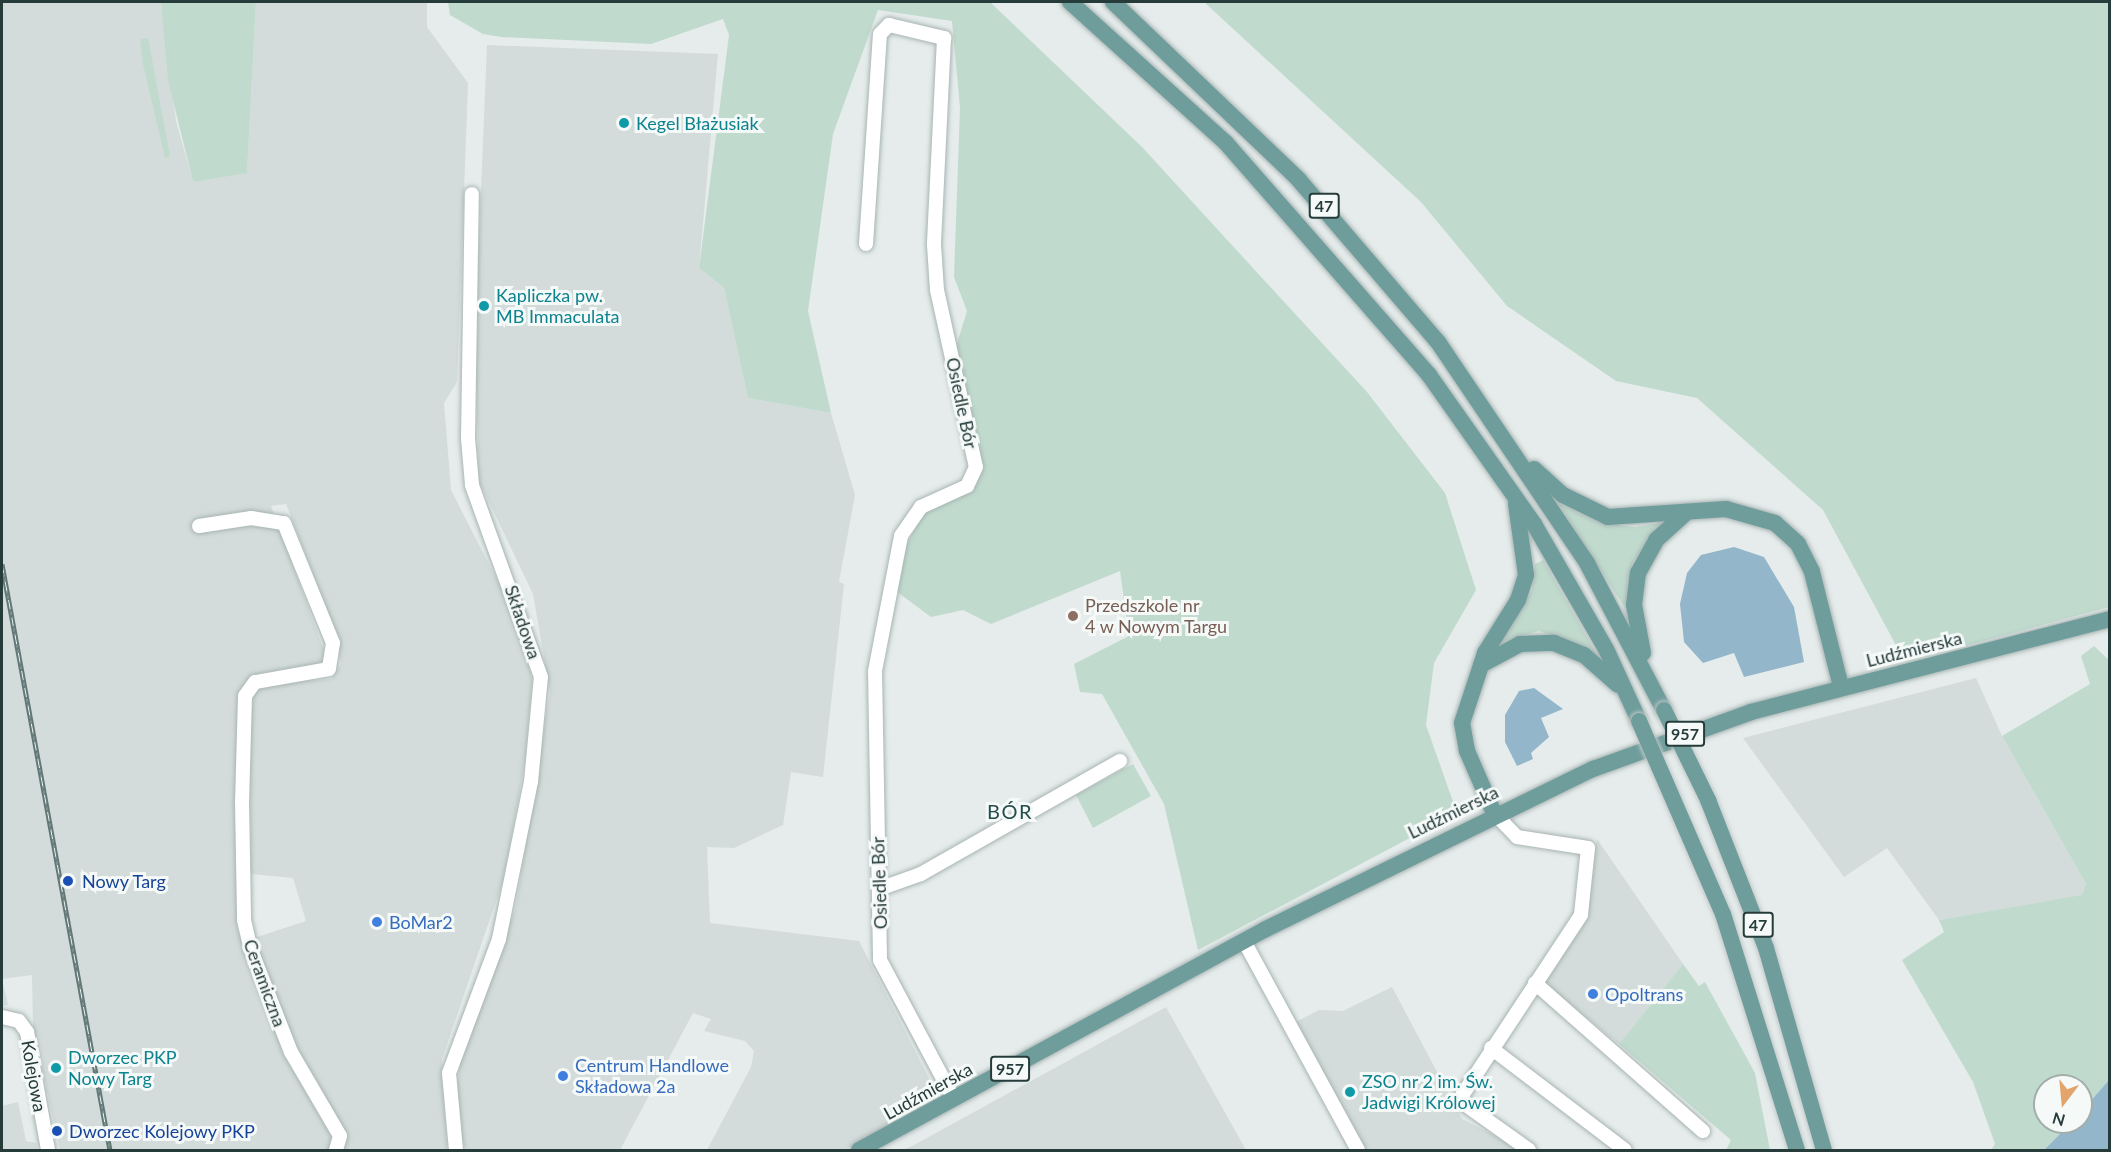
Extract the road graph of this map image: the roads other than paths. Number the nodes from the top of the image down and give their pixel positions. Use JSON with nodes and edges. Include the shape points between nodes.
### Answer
{"nodes":[{"id":1,"x":1070,"y":2,"type":"edge"},
{"id":2,"x":1113,"y":2,"type":"edge"},
{"id":3,"x":472,"y":194,"type":"dead end"},
{"id":4,"x":866,"y":244,"type":"dead end"},
{"id":5,"x":1520,"y":457,"type":"junction"},
{"id":6,"x":1514,"y":494,"type":"junction"},
{"id":7,"x":1687,"y":512,"type":"junction"},
{"id":8,"x":199,"y":526,"type":"dead end"},
{"id":9,"x":2109,"y":619,"type":"edge"},
{"id":10,"x":1481,"y":665,"type":"junction"},
{"id":11,"x":1649,"y":678,"type":"junction"},
{"id":12,"x":1841,"y":687,"type":"junction"},
{"id":13,"x":1627,"y":694,"type":"junction"},
{"id":14,"x":1120,"y":761,"type":"dead end"},
{"id":15,"x":1494,"y":813,"type":"junction"},
{"id":16,"x":879,"y":889,"type":"junction"},
{"id":17,"x":1244,"y":941,"type":"junction"},
{"id":18,"x":1535,"y":983,"type":"junction"},
{"id":19,"x":2,"y":1017,"type":"edge"},
{"id":20,"x":1491,"y":1048,"type":"junction"},
{"id":21,"x":954,"y":1099,"type":"junction"},
{"id":22,"x":1703,"y":1131,"type":"dead end"},
{"id":23,"x":48,"y":1150,"type":"edge"},
{"id":24,"x":336,"y":1150,"type":"edge"},
{"id":25,"x":456,"y":1150,"type":"edge"},
{"id":26,"x":859,"y":1150,"type":"edge"},
{"id":27,"x":1358,"y":1150,"type":"edge"},
{"id":28,"x":1528,"y":1150,"type":"edge"},
{"id":29,"x":1625,"y":1150,"type":"edge"},
{"id":30,"x":1797,"y":1150,"type":"edge"},
{"id":31,"x":1824,"y":1150,"type":"edge"}],
"edges":[{"from":1,"to":6,"type":"main road","number":"47","via":[[1154,73],[1280,200],[1429,375]]},
{"from":2,"to":5,"type":"main road","number":"47","via":[[1225,103],[1335,219],[1438,342]]},
{"from":3,"to":25,"type":"street","name":"Składowa","via":[[468,438],[472,485],[534,645],[541,677],[531,782],[501,929],[449,1073]]},
{"from":4,"to":16,"type":"street","name":"Osiedle Bór","via":[[880,34],[889,25],[944,38],[934,245],[938,290],[976,467],[967,486],[921,507],[901,536],[875,672]]},
{"from":5,"to":7,"type":"main road","via":[[1563,495],[1608,517]]},
{"from":5,"to":11,"type":"main road","number":"47"},
{"from":6,"to":10,"type":"main road","via":[[1526,575],[1518,600]]},
{"from":6,"to":13,"type":"main road","number":"47"},
{"from":7,"to":11,"type":"main road","via":[[1656,540],[1638,573],[1635,620]]},
{"from":7,"to":12,"type":"main road","via":[[1747,511],[1775,523],[1797,544],[1812,572]]},
{"from":8,"to":24,"type":"street","name":"Ceramiczna","via":[[251,518],[284,523],[333,643],[329,669],[255,682],[245,696],[242,801],[244,920],[251,950],[291,1052],[340,1136]]},
{"from":9,"to":12,"type":"main road","name":"Ludźmierska","number":"957"},
{"from":10,"to":13,"type":"main road","via":[[1520,644],[1554,643],[1584,655]]},
{"from":10,"to":15,"type":"main road","via":[[1464,708],[1463,735]]},
{"from":11,"to":31,"type":"main road","number":"47","bridge":true,"via":[[1716,820],[1766,948]]},
{"from":12,"to":15,"type":"main road","name":"Ludźmierska","number":"957","via":[[1633,753]]},
{"from":13,"to":30,"type":"main road","number":"47","bridge":true,"via":[[1723,914]]},
{"from":14,"to":16,"type":"street","via":[[921,874]]},
{"from":15,"to":17,"type":"main road","name":"Ludźmierska","number":"957"},
{"from":15,"to":18,"type":"street","via":[[1517,837],[1588,848],[1581,915]]},
{"from":16,"to":21,"type":"street","name":"Osiedle Bór","via":[[880,960]]},
{"from":17,"to":21,"type":"main road","name":"Ludźmierska","number":"957"},
{"from":17,"to":27,"type":"street"},
{"from":18,"to":20,"type":"street"},
{"from":18,"to":22,"type":"street"},
{"from":19,"to":23,"type":"street","name":"Kolejowa","via":[[19,1021],[27,1032]]},
{"from":20,"to":28,"type":"street","via":[[1459,1100]]},
{"from":20,"to":29,"type":"street"},
{"from":21,"to":26,"type":"main road","name":"Ludźmierska","number":"957"}]}
